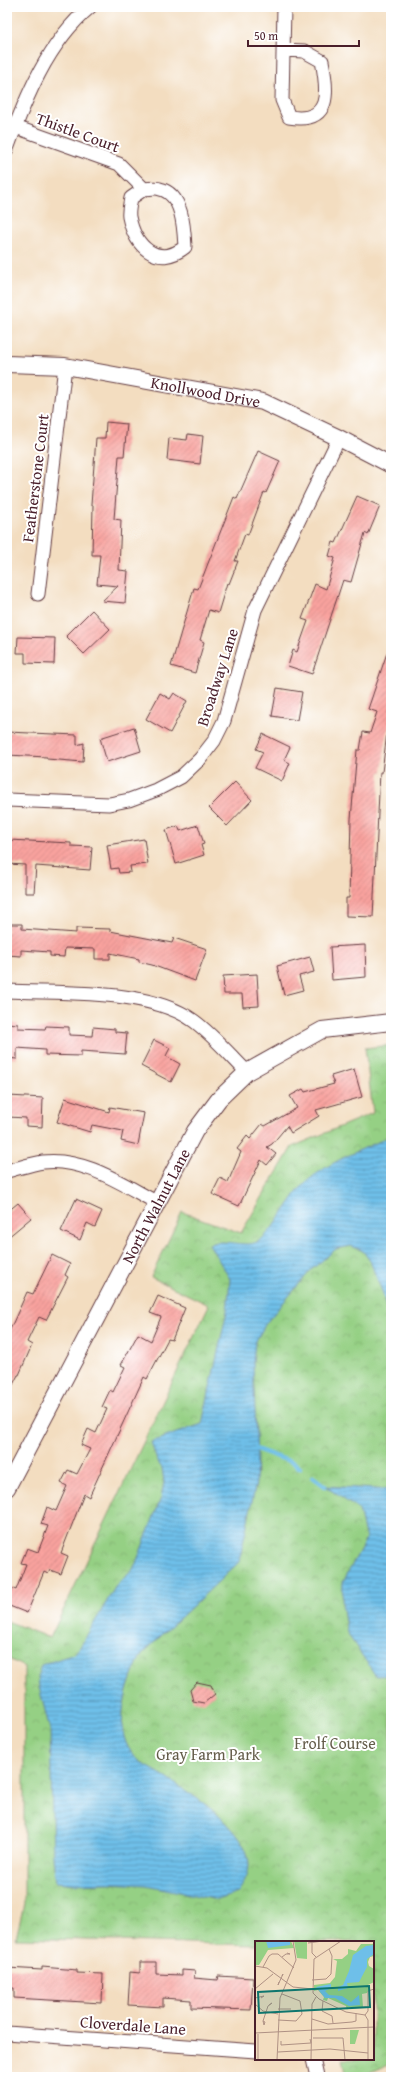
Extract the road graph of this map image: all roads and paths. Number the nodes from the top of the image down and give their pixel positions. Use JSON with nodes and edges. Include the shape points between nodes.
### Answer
{"nodes":[{"id":1,"x":90,"y":7,"type":"edge"},
{"id":2,"x":284,"y":7,"type":"edge"},
{"id":3,"x":283,"y":50,"type":"junction"},
{"id":4,"x":11,"y":126,"type":"edge"},
{"id":5,"x":7,"y":149,"type":"edge"},
{"id":6,"x":144,"y":189,"type":"junction"},
{"id":7,"x":7,"y":364,"type":"edge"},
{"id":8,"x":65,"y":366,"type":"junction"},
{"id":9,"x":339,"y":438,"type":"junction"},
{"id":10,"x":391,"y":465,"type":"edge"},
{"id":11,"x":38,"y":594,"type":"dead end"},
{"id":12,"x":7,"y":800,"type":"edge"},
{"id":13,"x":7,"y":991,"type":"edge"},
{"id":14,"x":391,"y":1022,"type":"edge"},
{"id":15,"x":247,"y":1072,"type":"junction"},
{"id":16,"x":7,"y":1171,"type":"edge"},
{"id":17,"x":156,"y":1202,"type":"junction"},
{"id":18,"x":7,"y":1488,"type":"edge"},
{"id":19,"x":7,"y":2033,"type":"edge"},
{"id":20,"x":255,"y":2051,"type":"edge"},
{"id":21,"x":313,"y":2060,"type":"edge"},
{"id":22,"x":317,"y":2077,"type":"edge"}],
"edges":[{"from":1,"to":4,"type":"street","via":[[55,46]]},
{"from":2,"to":3,"type":"street"},
{"from":3,"to":3,"type":"street","via":[[282,100],[289,117],[301,119],[315,115],[325,104],[327,87],[322,61],[304,51]]},
{"from":4,"to":5,"type":"street"},
{"from":4,"to":6,"type":"street","name":"Thistle Court","via":[[119,164]]},
{"from":6,"to":6,"type":"street","via":[[131,198],[129,215],[134,231],[150,253],[160,257],[176,254],[185,247],[181,215],[172,195],[160,188]]},
{"from":7,"to":8,"type":"street","name":"Knollwood Drive"},
{"from":8,"to":9,"type":"street","name":"Knollwood Drive","via":[[263,402]]},
{"from":8,"to":11,"type":"street","name":"Featherstone Court"},
{"from":9,"to":10,"type":"street","name":"Knollwood Drive"},
{"from":9,"to":12,"type":"street","name":"Broadway Lane","via":[[256,610],[224,721],[214,741],[200,759],[180,777],[129,800],[109,804]]},
{"from":13,"to":15,"type":"street","via":[[114,996],[157,1003],[194,1021]]},
{"from":14,"to":15,"type":"street","name":"North Walnut Lane","via":[[322,1030]]},
{"from":15,"to":17,"type":"street","name":"North Walnut Lane","via":[[219,1099],[195,1131]]},
{"from":16,"to":17,"type":"street","via":[[44,1162],[64,1162],[89,1168]]},
{"from":17,"to":18,"type":"street","name":"North Walnut Lane"},
{"from":19,"to":20,"type":"street","name":"Cloverdale Lane"},
{"from":21,"to":22,"type":"street"}]}
